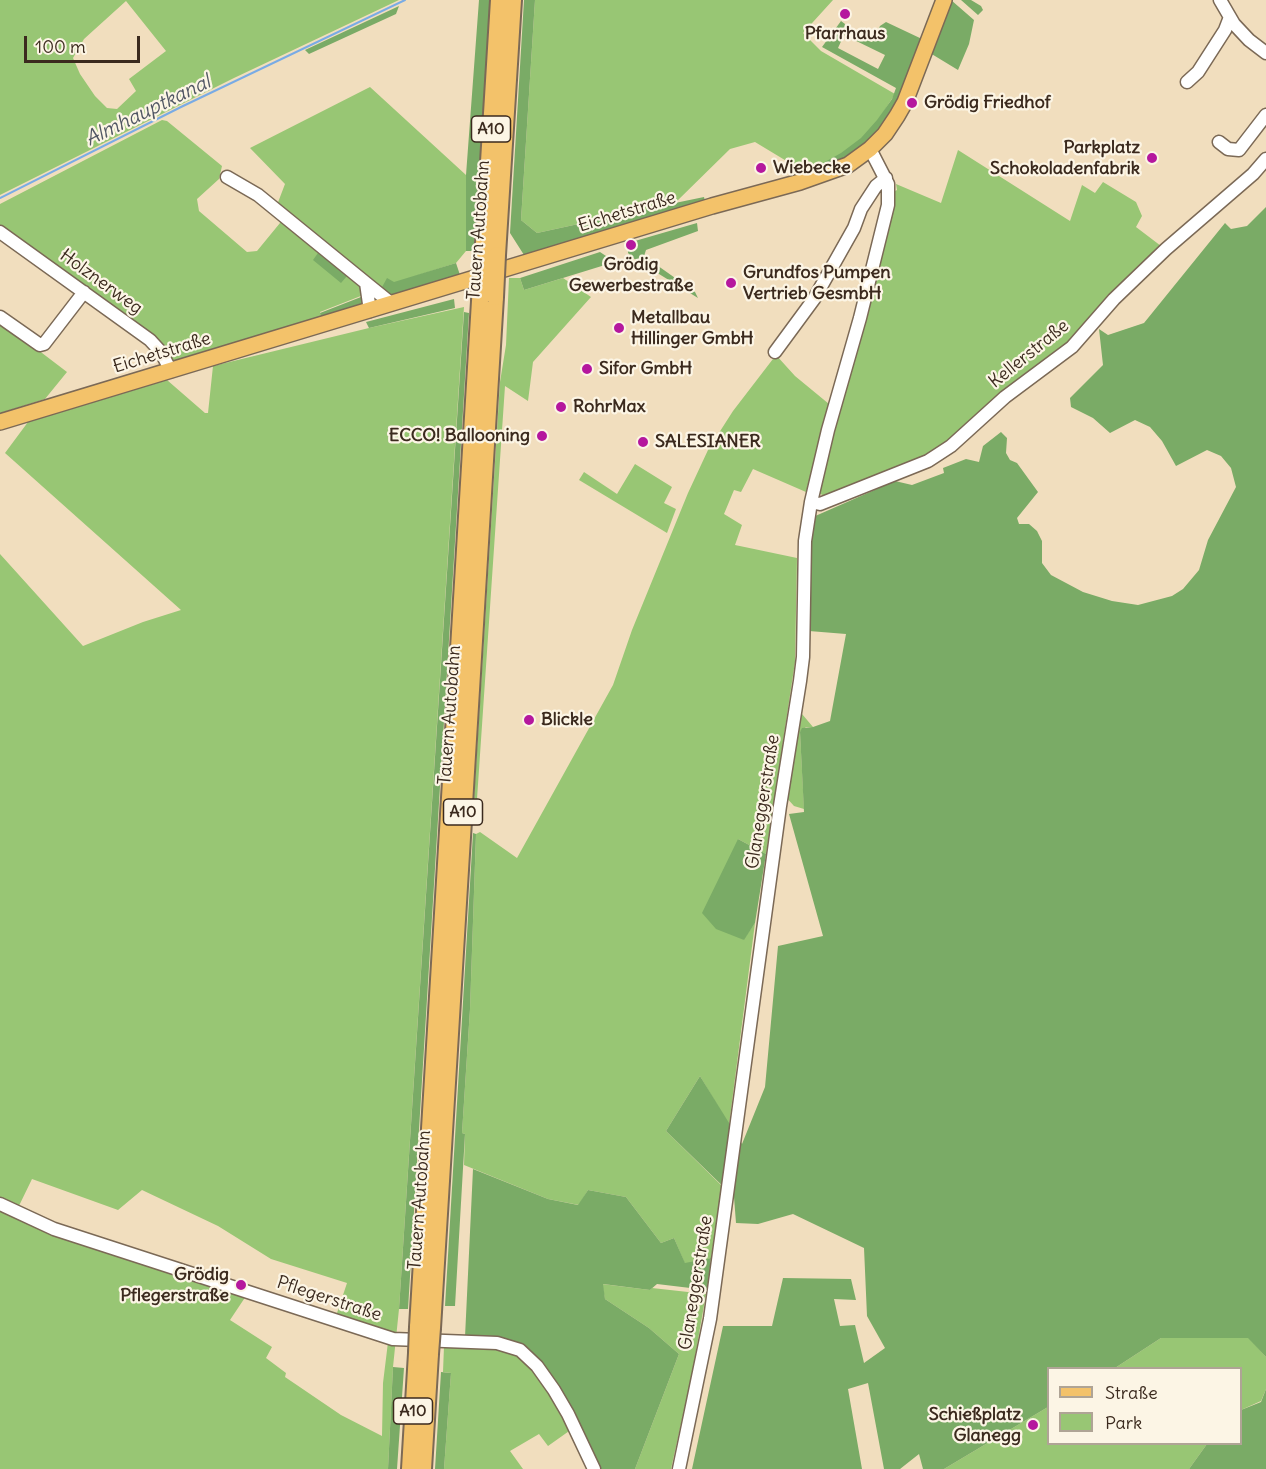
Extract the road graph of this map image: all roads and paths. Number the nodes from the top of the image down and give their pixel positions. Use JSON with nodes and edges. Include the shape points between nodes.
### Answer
{"nodes":[{"id":1,"x":499,"y":0,"type":"edge"},
{"id":2,"x":513,"y":0,"type":"edge"},
{"id":3,"x":944,"y":0,"type":"edge"},
{"id":4,"x":1220,"y":0,"type":"edge"},
{"id":5,"x":1230,"y":17,"type":"junction"},
{"id":6,"x":1266,"y":53,"type":"edge"},
{"id":7,"x":1187,"y":82,"type":"dead end"},
{"id":8,"x":1266,"y":115,"type":"edge"},
{"id":9,"x":1219,"y":142,"type":"dead end"},
{"id":10,"x":870,"y":149,"type":"junction"},
{"id":11,"x":1266,"y":159,"type":"edge"},
{"id":12,"x":227,"y":177,"type":"dead end"},
{"id":13,"x":886,"y":178,"type":"junction"},
{"id":14,"x":0,"y":231,"type":"edge"},
{"id":15,"x":490,"y":257,"type":"junction"},
{"id":16,"x":366,"y":283,"type":"junction"},
{"id":17,"x":84,"y":292,"type":"junction"},
{"id":18,"x":392,"y":304,"type":"junction"},
{"id":19,"x":370,"y":311,"type":"junction"},
{"id":20,"x":0,"y":316,"type":"edge"},
{"id":21,"x":775,"y":352,"type":"dead end"},
{"id":22,"x":171,"y":371,"type":"junction"},
{"id":23,"x":0,"y":422,"type":"edge"},
{"id":24,"x":811,"y":502,"type":"junction"},
{"id":25,"x":0,"y":1204,"type":"edge"},
{"id":26,"x":423,"y":1354,"type":"junction"},
{"id":27,"x":410,"y":1469,"type":"edge"},
{"id":28,"x":423,"y":1469,"type":"edge"},
{"id":29,"x":594,"y":1469,"type":"edge"},
{"id":30,"x":679,"y":1469,"type":"edge"}],
"edges":[{"from":1,"to":15,"type":"highway","name":"Tauern Autobahn","number":"A10"},
{"from":2,"to":15,"type":"highway","name":"Tauern Autobahn","number":"A10"},
{"from":3,"to":10,"type":"main road","name":"Eichetstraße","via":[[905,102],[885,134]]},
{"from":4,"to":5,"type":"street"},
{"from":5,"to":6,"type":"street"},
{"from":5,"to":7,"type":"street","via":[[1198,72]]},
{"from":8,"to":9,"type":"street","via":[[1239,150],[1228,149]]},
{"from":10,"to":13,"type":"street","name":"Glaneggerstraße"},
{"from":10,"to":18,"type":"main road","name":"Eichetstraße","via":[[848,165],[825,174]]},
{"from":11,"to":24,"type":"street","name":"Kellerstraße","via":[[1114,299],[1072,347],[1005,397],[951,447],[928,461],[831,500]]},
{"from":12,"to":16,"type":"street","via":[[258,195]]},
{"from":13,"to":21,"type":"street","via":[[861,209],[814,299]]},
{"from":13,"to":24,"type":"street","name":"Glaneggerstraße","via":[[890,190],[888,205]]},
{"from":14,"to":17,"type":"street","name":"Holznerweg"},
{"from":15,"to":26,"type":"highway","name":"Tauern Autobahn","number":"A10","bridge":true},
{"from":16,"to":18,"type":"street"},
{"from":16,"to":19,"type":"street"},
{"from":17,"to":20,"type":"street","via":[[44,344],[36,343]]},
{"from":17,"to":22,"type":"street","name":"Holznerweg","via":[[150,340]]},
{"from":18,"to":19,"type":"main road","name":"Eichetstraße"},
{"from":19,"to":22,"type":"main road","name":"Eichetstraße"},
{"from":22,"to":23,"type":"main road","name":"Eichetstraße"},
{"from":24,"to":30,"type":"street","name":"Glaneggerstraße","via":[[805,541],[800,681],[710,1319]]},
{"from":25,"to":29,"type":"street","name":"Pflegerstraße","via":[[54,1229],[393,1339],[497,1343],[520,1350],[554,1390]]},
{"from":26,"to":27,"type":"highway","name":"Tauern Autobahn","number":"A10"},
{"from":26,"to":28,"type":"highway","name":"Tauern Autobahn","number":"A10"}]}
